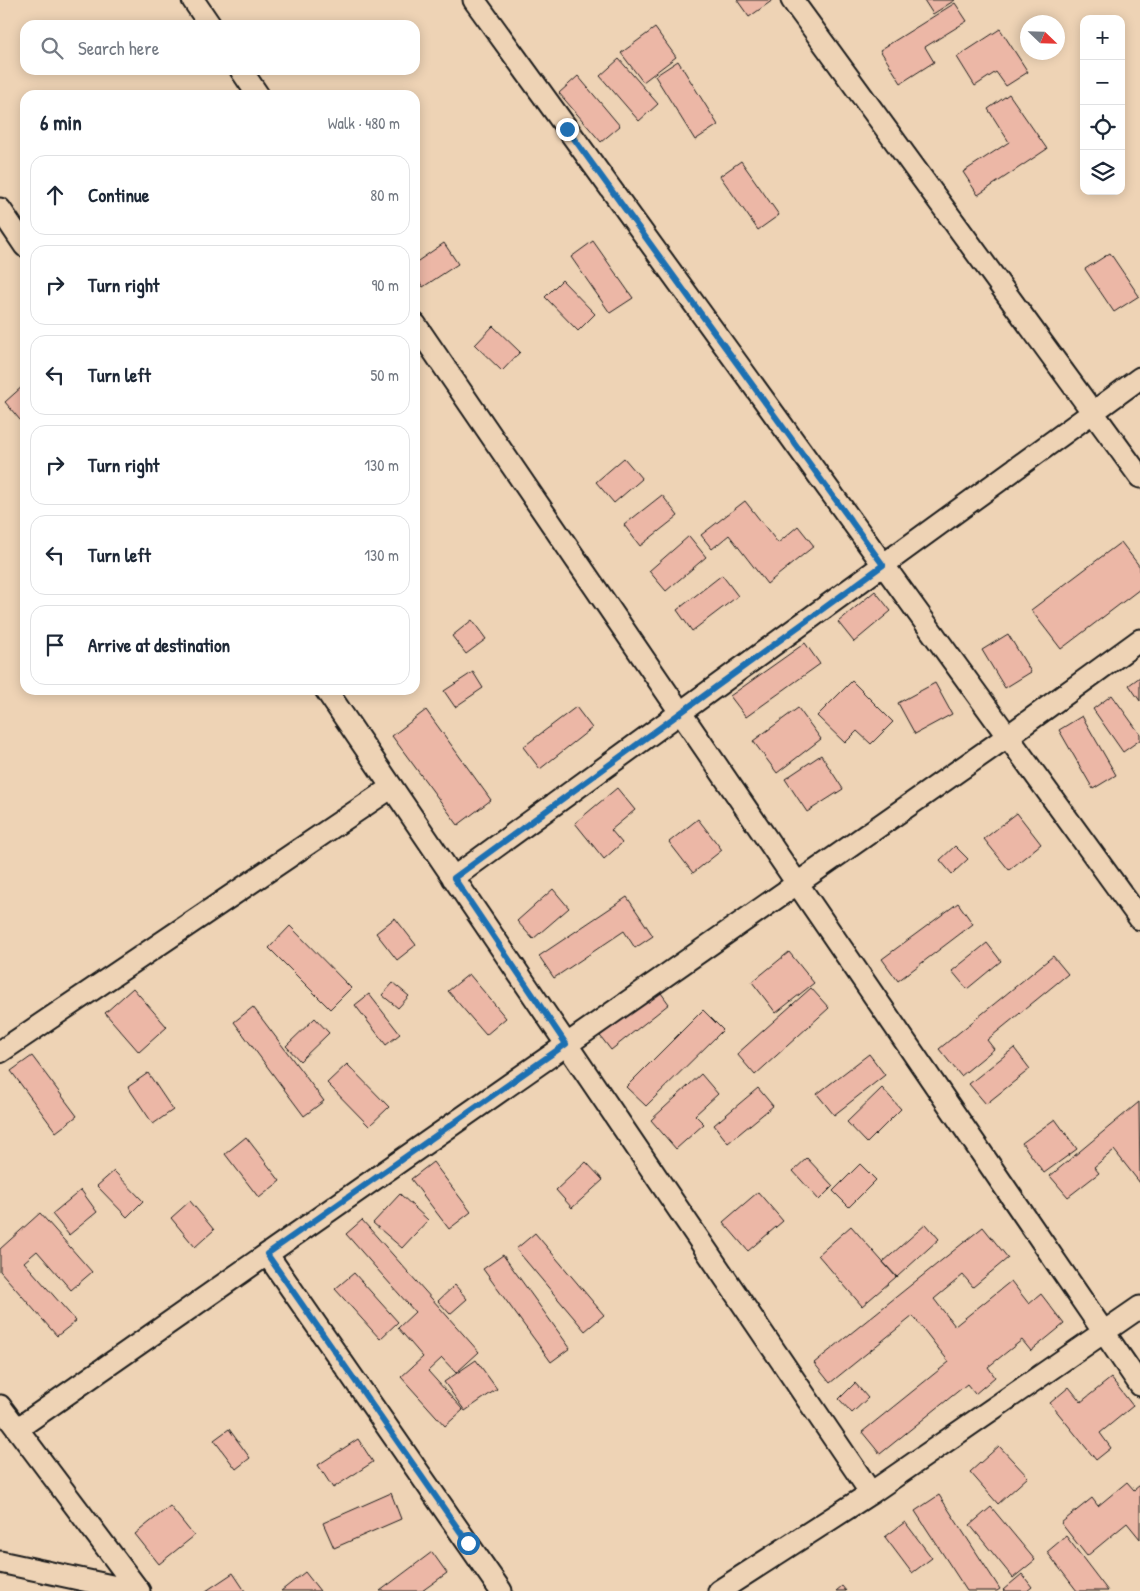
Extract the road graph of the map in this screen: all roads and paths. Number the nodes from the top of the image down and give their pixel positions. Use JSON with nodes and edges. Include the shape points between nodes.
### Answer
{"nodes":[{"id":1,"x":193,"y":0,"type":"edge"},
{"id":2,"x":474,"y":0,"type":"edge"},
{"id":3,"x":792,"y":0,"type":"edge"},
{"id":4,"x":207,"y":20,"type":"edge"},
{"id":5,"x":244,"y":75,"type":"edge"},
{"id":6,"x":255,"y":90,"type":"edge"},
{"id":7,"x":0,"y":210,"type":"edge"},
{"id":8,"x":20,"y":239,"type":"edge"},
{"id":9,"x":420,"y":331,"type":"edge"},
{"id":10,"x":1140,"y":378,"type":"edge"},
{"id":11,"x":1093,"y":412,"type":"junction"},
{"id":12,"x":1140,"y":477,"type":"edge"},
{"id":13,"x":883,"y":565,"type":"junction"},
{"id":14,"x":1140,"y":640,"type":"edge"},
{"id":15,"x":329,"y":695,"type":"edge"},
{"id":16,"x":681,"y":712,"type":"junction"},
{"id":17,"x":1008,"y":736,"type":"junction"},
{"id":18,"x":392,"y":787,"type":"junction"},
{"id":19,"x":454,"y":878,"type":"junction"},
{"id":20,"x":797,"y":883,"type":"junction"},
{"id":21,"x":1140,"y":919,"type":"edge"},
{"id":22,"x":566,"y":1044,"type":"junction"},
{"id":23,"x":0,"y":1052,"type":"edge"},
{"id":24,"x":267,"y":1254,"type":"junction"},
{"id":25,"x":1140,"y":1307,"type":"edge"},
{"id":26,"x":1103,"y":1333,"type":"junction"},
{"id":27,"x":1140,"y":1385,"type":"edge"},
{"id":28,"x":0,"y":1406,"type":"edge"},
{"id":29,"x":17,"y":1429,"type":"junction"},
{"id":30,"x":871,"y":1493,"type":"junction"},
{"id":31,"x":0,"y":1562,"type":"edge"},
{"id":32,"x":137,"y":1591,"type":"edge"},
{"id":33,"x":501,"y":1591,"type":"edge"},
{"id":34,"x":719,"y":1591,"type":"edge"}],
"edges":[{"from":1,"to":4,"type":"street"},
{"from":2,"to":13,"type":"street"},
{"from":3,"to":11,"type":"street"},
{"from":5,"to":6,"type":"street"},
{"from":7,"to":8,"type":"street"},
{"from":9,"to":16,"type":"street"},
{"from":10,"to":11,"type":"street"},
{"from":11,"to":12,"type":"street"},
{"from":11,"to":13,"type":"street"},
{"from":13,"to":16,"type":"street"},
{"from":13,"to":17,"type":"street"},
{"from":14,"to":17,"type":"street"},
{"from":15,"to":18,"type":"street"},
{"from":16,"to":19,"type":"street"},
{"from":16,"to":20,"type":"street"},
{"from":17,"to":20,"type":"street"},
{"from":17,"to":21,"type":"street"},
{"from":18,"to":19,"type":"street"},
{"from":18,"to":23,"type":"street"},
{"from":19,"to":22,"type":"street"},
{"from":20,"to":22,"type":"street"},
{"from":20,"to":26,"type":"street"},
{"from":22,"to":24,"type":"street"},
{"from":22,"to":30,"type":"street"},
{"from":24,"to":29,"type":"street"},
{"from":24,"to":33,"type":"street"},
{"from":25,"to":26,"type":"street"},
{"from":26,"to":27,"type":"street"},
{"from":26,"to":30,"type":"street"},
{"from":28,"to":29,"type":"street"},
{"from":29,"to":32,"type":"street"},
{"from":30,"to":34,"type":"street"},
{"from":31,"to":32,"type":"street"}]}
